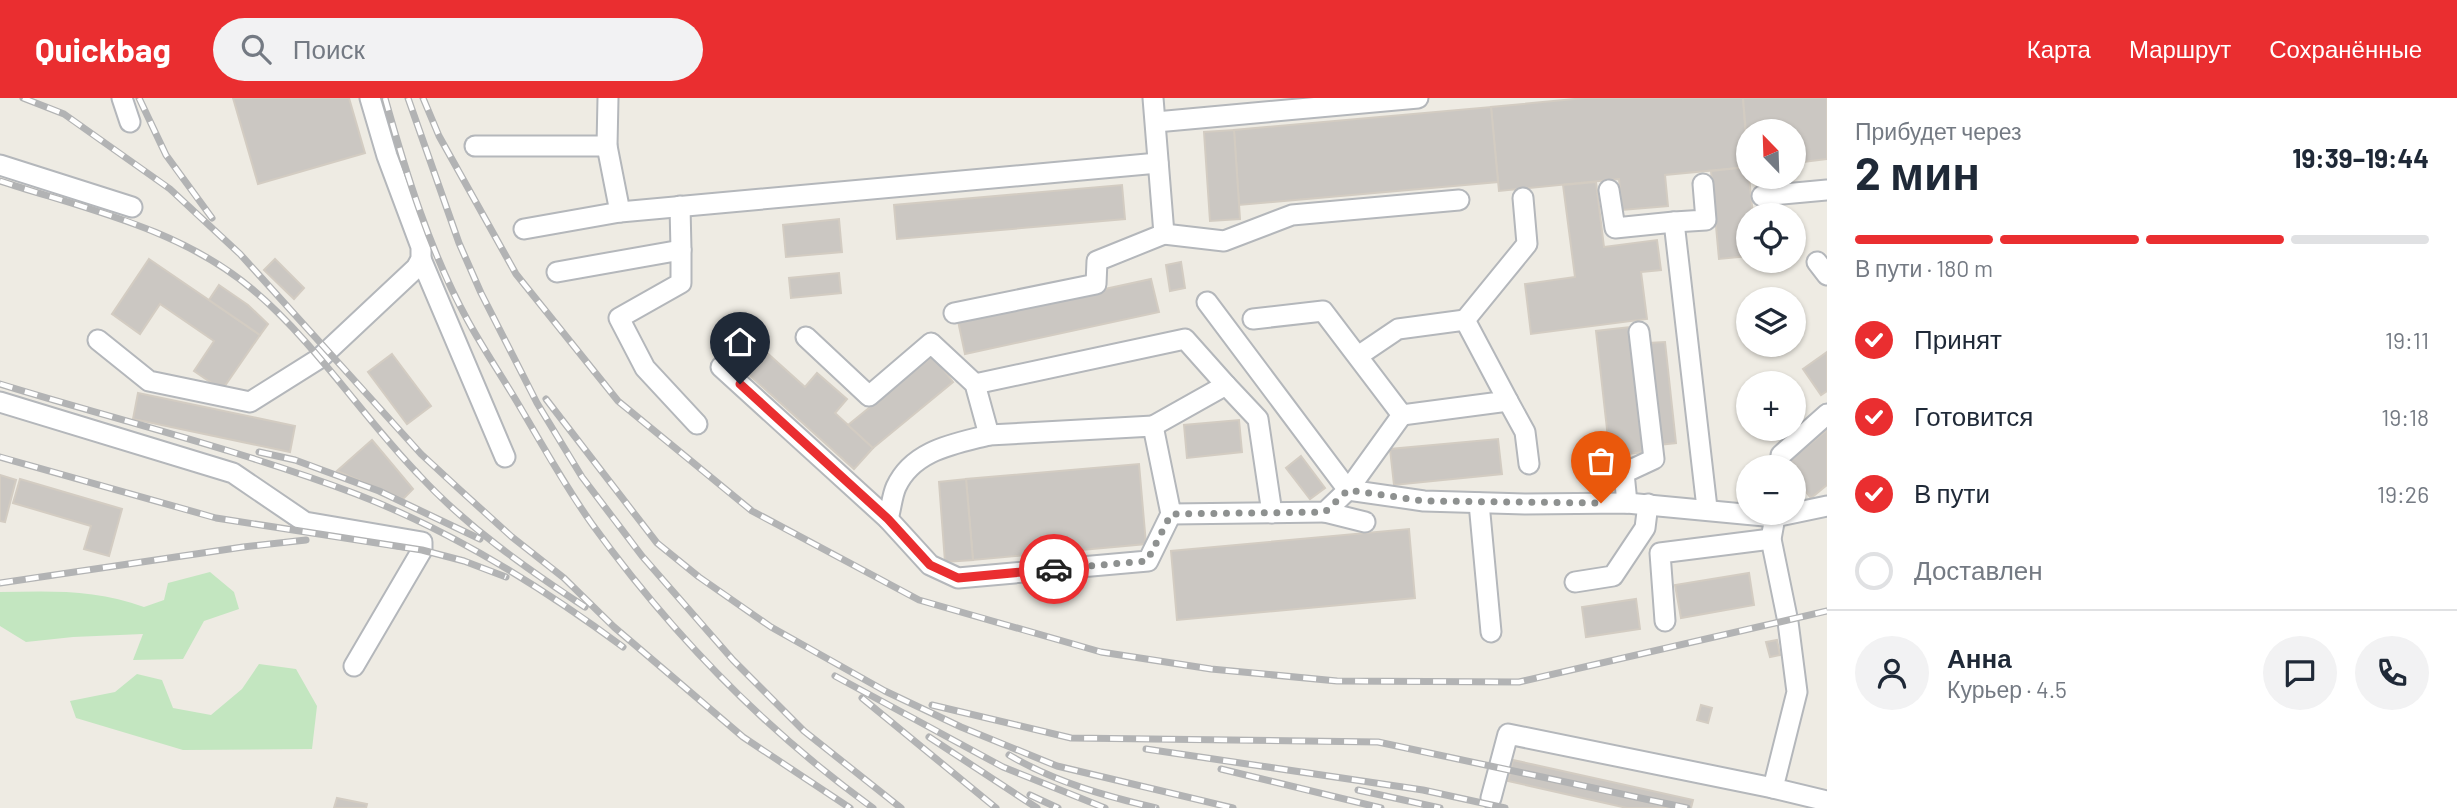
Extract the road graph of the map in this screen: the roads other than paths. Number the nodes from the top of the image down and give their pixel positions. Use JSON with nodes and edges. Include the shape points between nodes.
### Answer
{"nodes":[{"id":1,"x":122,"y":98,"type":"edge"},
{"id":2,"x":370,"y":98,"type":"edge"},
{"id":3,"x":608,"y":98,"type":"edge"},
{"id":4,"x":1153,"y":98,"type":"edge"},
{"id":5,"x":1418,"y":98,"type":"edge"},
{"id":6,"x":130,"y":122,"type":"dead end"},
{"id":7,"x":1156,"y":122,"type":"junction"},
{"id":8,"x":475,"y":146,"type":"dead end"},
{"id":9,"x":607,"y":146,"type":"junction"},
{"id":10,"x":1158,"y":163,"type":"junction"},
{"id":11,"x":0,"y":165,"type":"edge"},
{"id":12,"x":1703,"y":184,"type":"dead end"},
{"id":13,"x":1609,"y":190,"type":"dead end"},
{"id":14,"x":1827,"y":190,"type":"edge"},
{"id":15,"x":1762,"y":196,"type":"dead end"},
{"id":16,"x":1523,"y":198,"type":"dead end"},
{"id":17,"x":1459,"y":200,"type":"dead end"},
{"id":18,"x":680,"y":206,"type":"junction"},
{"id":19,"x":132,"y":207,"type":"dead end"},
{"id":20,"x":620,"y":212,"type":"junction"},
{"id":21,"x":1674,"y":222,"type":"junction"},
{"id":22,"x":524,"y":229,"type":"dead end"},
{"id":23,"x":1164,"y":234,"type":"junction"},
{"id":24,"x":681,"y":250,"type":"junction"},
{"id":25,"x":421,"y":259,"type":"junction"},
{"id":26,"x":557,"y":271,"type":"dead end"},
{"id":27,"x":1207,"y":302,"type":"dead end"},
{"id":28,"x":954,"y":313,"type":"dead end"},
{"id":29,"x":1253,"y":319,"type":"dead end"},
{"id":30,"x":1465,"y":320,"type":"junction"},
{"id":31,"x":1639,"y":332,"type":"dead end"},
{"id":32,"x":806,"y":337,"type":"dead end"},
{"id":33,"x":98,"y":340,"type":"dead end"},
{"id":34,"x":1358,"y":356,"type":"junction"},
{"id":35,"x":721,"y":367,"type":"dead end"},
{"id":36,"x":975,"y":384,"type":"junction"},
{"id":37,"x":1226,"y":385,"type":"junction"},
{"id":38,"x":1508,"y":401,"type":"junction"},
{"id":39,"x":0,"y":402,"type":"edge"},
{"id":40,"x":1827,"y":414,"type":"edge"},
{"id":41,"x":1402,"y":415,"type":"junction"},
{"id":42,"x":697,"y":424,"type":"dead end"},
{"id":43,"x":1153,"y":426,"type":"junction"},
{"id":44,"x":989,"y":435,"type":"junction"},
{"id":45,"x":1781,"y":455,"type":"dead end"},
{"id":46,"x":505,"y":457,"type":"dead end"},
{"id":47,"x":1529,"y":464,"type":"dead end"},
{"id":48,"x":1348,"y":490,"type":"junction"},
{"id":49,"x":1479,"y":503,"type":"junction"},
{"id":50,"x":1627,"y":503,"type":"junction"},
{"id":51,"x":1648,"y":504,"type":"junction"},
{"id":52,"x":1827,"y":506,"type":"edge"},
{"id":53,"x":1707,"y":509,"type":"junction"},
{"id":54,"x":1806,"y":510,"type":"edge"},
{"id":55,"x":1325,"y":512,"type":"junction"},
{"id":56,"x":1736,"y":512,"type":"edge"},
{"id":57,"x":1272,"y":513,"type":"junction"},
{"id":58,"x":1171,"y":514,"type":"junction"},
{"id":59,"x":888,"y":519,"type":"junction"},
{"id":60,"x":1365,"y":522,"type":"dead end"},
{"id":61,"x":1774,"y":525,"type":"edge"},
{"id":62,"x":1771,"y":539,"type":"junction"},
{"id":63,"x":1575,"y":582,"type":"dead end"},
{"id":64,"x":1665,"y":621,"type":"dead end"},
{"id":65,"x":1491,"y":632,"type":"dead end"},
{"id":66,"x":354,"y":666,"type":"dead end"},
{"id":67,"x":1773,"y":788,"type":"junction"},
{"id":68,"x":1491,"y":798,"type":"dead end"},
{"id":69,"x":1827,"y":801,"type":"edge"}],
"edges":[{"from":1,"to":6,"type":"street"},
{"from":2,"to":25,"type":"street","via":[[421,247]]},
{"from":3,"to":9,"type":"street"},
{"from":4,"to":7,"type":"street"},
{"from":5,"to":7,"type":"street"},
{"from":7,"to":10,"type":"street"},
{"from":8,"to":9,"type":"street"},
{"from":9,"to":20,"type":"street"},
{"from":10,"to":18,"type":"street"},
{"from":10,"to":23,"type":"street"},
{"from":11,"to":19,"type":"street"},
{"from":12,"to":21,"type":"street","via":[[1706,220]]},
{"from":13,"to":21,"type":"street","via":[[1615,228]]},
{"from":14,"to":15,"type":"street"},
{"from":16,"to":30,"type":"street","via":[[1527,244]]},
{"from":17,"to":23,"type":"street","via":[[1292,215],[1224,241]]},
{"from":18,"to":20,"type":"street"},
{"from":18,"to":24,"type":"street"},
{"from":20,"to":22,"type":"street"},
{"from":21,"to":53,"type":"street"},
{"from":23,"to":28,"type":"street","via":[[1097,261],[1096,284]]},
{"from":24,"to":26,"type":"street"},
{"from":24,"to":42,"type":"street","via":[[681,283],[619,318],[645,368]]},
{"from":25,"to":33,"type":"street","via":[[320,358],[250,402],[149,381]]},
{"from":25,"to":46,"type":"street"},
{"from":27,"to":48,"type":"street"},
{"from":29,"to":34,"type":"street","via":[[1323,311]]},
{"from":30,"to":34,"type":"street","via":[[1398,329]]},
{"from":30,"to":38,"type":"street"},
{"from":31,"to":50,"type":"street","via":[[1654,459],[1624,473]]},
{"from":32,"to":36,"type":"street","via":[[869,396],[931,343]]},
{"from":34,"to":41,"type":"street"},
{"from":35,"to":59,"type":"street"},
{"from":36,"to":37,"type":"street","via":[[1185,339]]},
{"from":36,"to":44,"type":"street"},
{"from":37,"to":43,"type":"street"},
{"from":37,"to":57,"type":"street","via":[[1258,419]]},
{"from":38,"to":41,"type":"street"},
{"from":38,"to":47,"type":"street","via":[[1525,432]]},
{"from":39,"to":66,"type":"street","via":[[233,473],[304,523],[422,542],[422,550]]},
{"from":40,"to":45,"type":"street"},
{"from":41,"to":48,"type":"street"},
{"from":43,"to":44,"type":"street"},
{"from":43,"to":58,"type":"street"},
{"from":44,"to":59,"type":"street","via":[[943,446],[915,461],[897,486]]},
{"from":48,"to":49,"type":"street"},
{"from":48,"to":55,"type":"street"},
{"from":49,"to":50,"type":"street"},
{"from":49,"to":65,"type":"street"},
{"from":50,"to":51,"type":"street"},
{"from":51,"to":53,"type":"street"},
{"from":51,"to":63,"type":"street","via":[[1645,528],[1614,576]]},
{"from":52,"to":54,"type":"street"},
{"from":53,"to":56,"type":"street"},
{"from":55,"to":57,"type":"street"},
{"from":55,"to":60,"type":"street"},
{"from":57,"to":58,"type":"street"},
{"from":58,"to":59,"type":"street","via":[[1147,561],[958,578],[930,565]]},
{"from":61,"to":62,"type":"street"},
{"from":62,"to":64,"type":"street","via":[[1660,553]]},
{"from":62,"to":67,"type":"street","via":[[1797,692]]},
{"from":67,"to":68,"type":"street","via":[[1508,734]]},
{"from":67,"to":69,"type":"street"}]}
